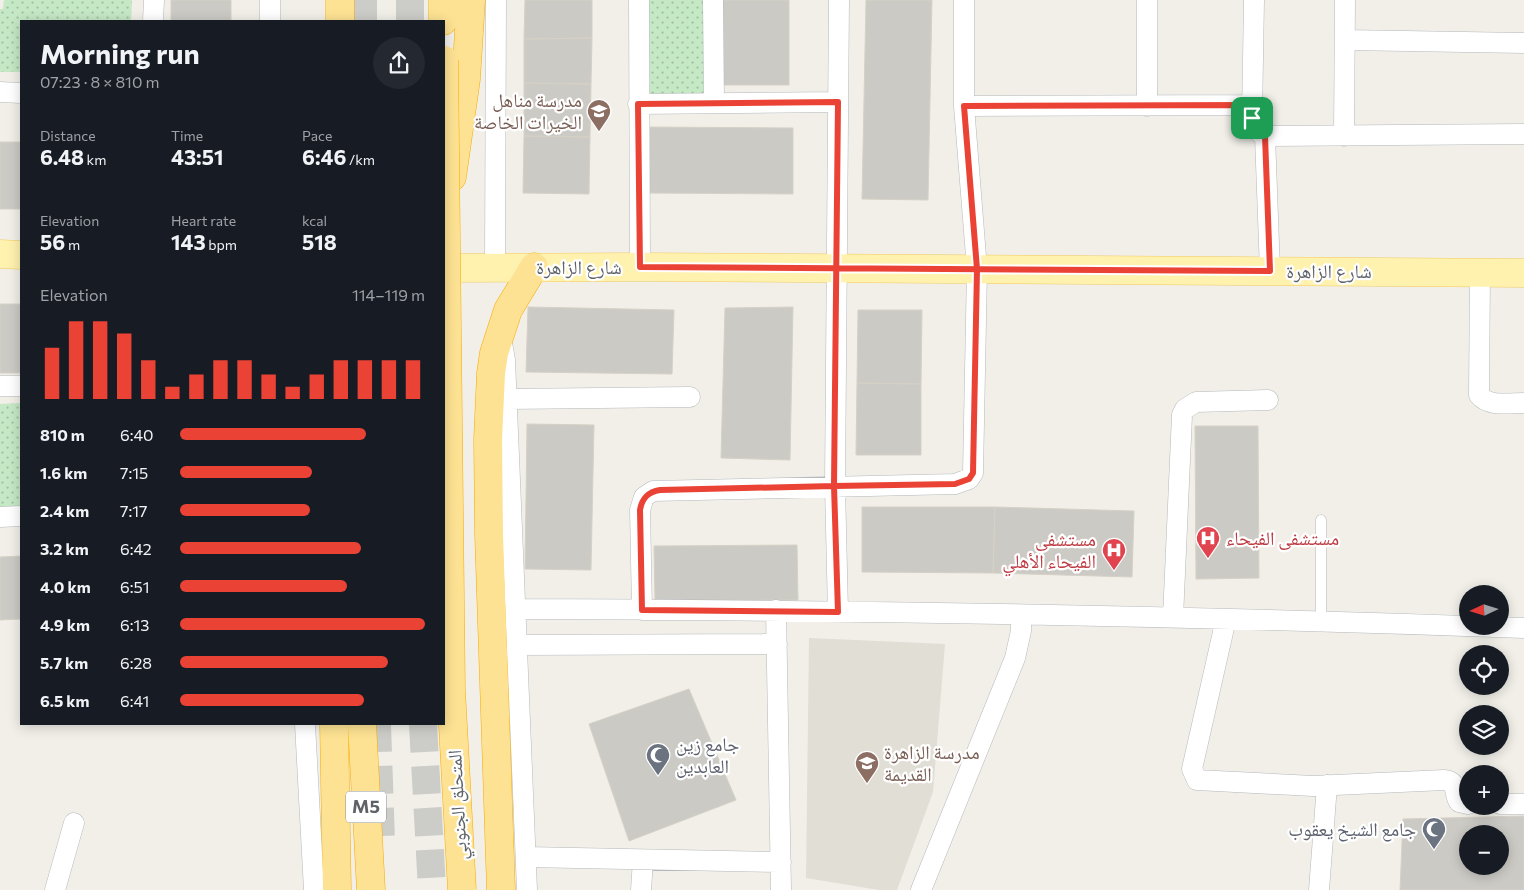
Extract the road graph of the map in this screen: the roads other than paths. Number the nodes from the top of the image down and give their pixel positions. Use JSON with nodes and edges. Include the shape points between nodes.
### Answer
{"nodes":[{"id":1,"x":154,"y":0,"type":"edge"},
{"id":2,"x":270,"y":0,"type":"edge"},
{"id":3,"x":340,"y":0,"type":"edge"},
{"id":4,"x":443,"y":0,"type":"edge"},
{"id":5,"x":471,"y":0,"type":"edge"},
{"id":6,"x":496,"y":0,"type":"edge"},
{"id":7,"x":639,"y":0,"type":"edge"},
{"id":8,"x":712,"y":0,"type":"edge"},
{"id":9,"x":839,"y":0,"type":"edge"},
{"id":10,"x":964,"y":0,"type":"edge"},
{"id":11,"x":1147,"y":0,"type":"edge"},
{"id":12,"x":1254,"y":0,"type":"edge"},
{"id":13,"x":1345,"y":0,"type":"edge"},
{"id":14,"x":153,"y":20,"type":"edge"},
{"id":15,"x":270,"y":20,"type":"edge"},
{"id":16,"x":340,"y":20,"type":"edge"},
{"id":17,"x":443,"y":20,"type":"edge"},
{"id":18,"x":1345,"y":40,"type":"junction"},
{"id":19,"x":1524,"y":43,"type":"edge"},
{"id":20,"x":0,"y":92,"type":"edge"},
{"id":21,"x":20,"y":92,"type":"edge"},
{"id":22,"x":838,"y":102,"type":"junction"},
{"id":23,"x":714,"y":103,"type":"junction"},
{"id":24,"x":638,"y":104,"type":"junction"},
{"id":25,"x":1252,"y":105,"type":"junction"},
{"id":26,"x":964,"y":106,"type":"junction"},
{"id":27,"x":1146,"y":106,"type":"junction"},
{"id":28,"x":1524,"y":134,"type":"edge"},
{"id":29,"x":445,"y":136,"type":"edge"},
{"id":30,"x":1265,"y":136,"type":"junction"},
{"id":31,"x":1344,"y":136,"type":"junction"},
{"id":32,"x":446,"y":211,"type":"junction"},
{"id":33,"x":0,"y":254,"type":"edge"},
{"id":34,"x":20,"y":254,"type":"edge"},
{"id":35,"x":495,"y":266,"type":"junction"},
{"id":36,"x":534,"y":266,"type":"junction"},
{"id":37,"x":640,"y":267,"type":"junction"},
{"id":38,"x":445,"y":268,"type":"edge"},
{"id":39,"x":836,"y":268,"type":"junction"},
{"id":40,"x":977,"y":269,"type":"junction"},
{"id":41,"x":1270,"y":271,"type":"junction"},
{"id":42,"x":1480,"y":273,"type":"junction"},
{"id":43,"x":1524,"y":273,"type":"edge"},
{"id":44,"x":499,"y":334,"type":"junction"},
{"id":45,"x":0,"y":386,"type":"edge"},
{"id":46,"x":20,"y":386,"type":"edge"},
{"id":47,"x":690,"y":397,"type":"dead end"},
{"id":48,"x":506,"y":399,"type":"junction"},
{"id":49,"x":1268,"y":400,"type":"dead end"},
{"id":50,"x":1524,"y":403,"type":"edge"},
{"id":51,"x":834,"y":486,"type":"junction"},
{"id":52,"x":20,"y":516,"type":"edge"},
{"id":53,"x":0,"y":517,"type":"edge"},
{"id":54,"x":1321,"y":520,"type":"dead end"},
{"id":55,"x":516,"y":609,"type":"junction"},
{"id":56,"x":642,"y":610,"type":"junction"},
{"id":57,"x":776,"y":610,"type":"junction"},
{"id":58,"x":838,"y":612,"type":"junction"},
{"id":59,"x":1021,"y":615,"type":"junction"},
{"id":60,"x":1172,"y":618,"type":"junction"},
{"id":61,"x":1226,"y":620,"type":"junction"},
{"id":62,"x":1321,"y":621,"type":"junction"},
{"id":63,"x":1524,"y":628,"type":"edge"},
{"id":64,"x":777,"y":644,"type":"junction"},
{"id":65,"x":517,"y":645,"type":"junction"},
{"id":66,"x":305,"y":725,"type":"edge"},
{"id":67,"x":334,"y":725,"type":"edge"},
{"id":68,"x":362,"y":725,"type":"edge"},
{"id":69,"x":1327,"y":785,"type":"junction"},
{"id":70,"x":1459,"y":802,"type":"edge"},
{"id":71,"x":1509,"y":804,"type":"edge"},
{"id":72,"x":1524,"y":804,"type":"edge"},
{"id":73,"x":74,"y":822,"type":"dead end"},
{"id":74,"x":526,"y":858,"type":"junction"},
{"id":75,"x":643,"y":860,"type":"junction"},
{"id":76,"x":780,"y":862,"type":"junction"},
{"id":77,"x":55,"y":890,"type":"edge"},
{"id":78,"x":314,"y":890,"type":"edge"},
{"id":79,"x":337,"y":890,"type":"edge"},
{"id":80,"x":371,"y":890,"type":"edge"},
{"id":81,"x":462,"y":890,"type":"edge"},
{"id":82,"x":501,"y":890,"type":"edge"},
{"id":83,"x":527,"y":890,"type":"edge"},
{"id":84,"x":641,"y":890,"type":"edge"},
{"id":85,"x":781,"y":890,"type":"edge"},
{"id":86,"x":922,"y":890,"type":"edge"},
{"id":87,"x":1319,"y":890,"type":"edge"}],
"edges":[{"from":1,"to":14,"type":"street"},
{"from":2,"to":15,"type":"street"},
{"from":3,"to":16,"type":"highway"},
{"from":4,"to":17,"type":"highway"},
{"from":5,"to":32,"type":"highway","bridge":true,"via":[[460,136]]},
{"from":6,"to":35,"type":"street"},
{"from":7,"to":24,"type":"street"},
{"from":8,"to":23,"type":"street"},
{"from":9,"to":22,"type":"street"},
{"from":10,"to":26,"type":"street"},
{"from":11,"to":27,"type":"street"},
{"from":12,"to":25,"type":"street"},
{"from":13,"to":18,"type":"street"},
{"from":18,"to":19,"type":"street"},
{"from":18,"to":31,"type":"street"},
{"from":20,"to":21,"type":"street"},
{"from":22,"to":23,"type":"street"},
{"from":22,"to":39,"type":"street"},
{"from":23,"to":24,"type":"street"},
{"from":24,"to":37,"type":"street"},
{"from":25,"to":27,"type":"street"},
{"from":25,"to":30,"type":"street","via":[[1253,124]]},
{"from":26,"to":27,"type":"street"},
{"from":26,"to":40,"type":"street"},
{"from":28,"to":31,"type":"street"},
{"from":29,"to":32,"type":"highway","name":"المتحلق الجنوبي","bridge":true},
{"from":30,"to":31,"type":"street"},
{"from":30,"to":41,"type":"street"},
{"from":32,"to":81,"type":"highway","name":"المتحلق الجنوبي","bridge":true,"via":[[451,690]]},
{"from":33,"to":34,"type":"main road"},
{"from":35,"to":36,"type":"main road","name":"شارع الزاهرة"},
{"from":35,"to":38,"type":"main road","name":"شارع الزاهرة"},
{"from":36,"to":37,"type":"main road","name":"شارع الزاهرة"},
{"from":36,"to":44,"type":"highway","via":[[508,310]]},
{"from":37,"to":39,"type":"main road","name":"شارع الزاهرة"},
{"from":39,"to":40,"type":"main road","name":"شارع الزاهرة"},
{"from":39,"to":51,"type":"street"},
{"from":40,"to":41,"type":"main road","name":"شارع الزاهرة"},
{"from":40,"to":51,"type":"street","via":[[973,473],[969,479],[955,484]]},
{"from":41,"to":42,"type":"main road","name":"شارع الزاهرة"},
{"from":42,"to":43,"type":"main road","name":"شارع الزاهرة"},
{"from":42,"to":50,"type":"street","via":[[1479,395],[1492,403]]},
{"from":44,"to":48,"type":"street","via":[[505,360]]},
{"from":44,"to":82,"type":"highway","via":[[491,373],[488,439]]},
{"from":45,"to":46,"type":"street"},
{"from":47,"to":48,"type":"street"},
{"from":48,"to":55,"type":"street"},
{"from":49,"to":60,"type":"street","via":[[1196,402],[1182,415]]},
{"from":51,"to":56,"type":"street","via":[[660,490],[648,493],[640,510]]},
{"from":51,"to":58,"type":"street"},
{"from":52,"to":53,"type":"street"},
{"from":54,"to":62,"type":"lane"},
{"from":55,"to":56,"type":"street"},
{"from":55,"to":65,"type":"street"},
{"from":56,"to":57,"type":"street"},
{"from":57,"to":58,"type":"street"},
{"from":57,"to":64,"type":"street"},
{"from":58,"to":59,"type":"street"},
{"from":59,"to":60,"type":"street"},
{"from":59,"to":86,"type":"street","via":[[1015,658]]},
{"from":60,"to":61,"type":"street"},
{"from":61,"to":62,"type":"street"},
{"from":61,"to":69,"type":"street","via":[[1192,769],[1194,778],[1200,782]]},
{"from":62,"to":63,"type":"street"},
{"from":64,"to":65,"type":"street"},
{"from":64,"to":76,"type":"street"},
{"from":65,"to":74,"type":"street"},
{"from":66,"to":78,"type":"street"},
{"from":67,"to":79,"type":"highway"},
{"from":68,"to":80,"type":"highway","number":"M5"},
{"from":69,"to":70,"type":"street","via":[[1448,780],[1454,786]]},
{"from":69,"to":87,"type":"street"},
{"from":71,"to":72,"type":"street"},
{"from":73,"to":77,"type":"street"},
{"from":74,"to":75,"type":"street"},
{"from":74,"to":83,"type":"street"},
{"from":75,"to":76,"type":"street"},
{"from":75,"to":84,"type":"street"},
{"from":76,"to":85,"type":"street"}]}
